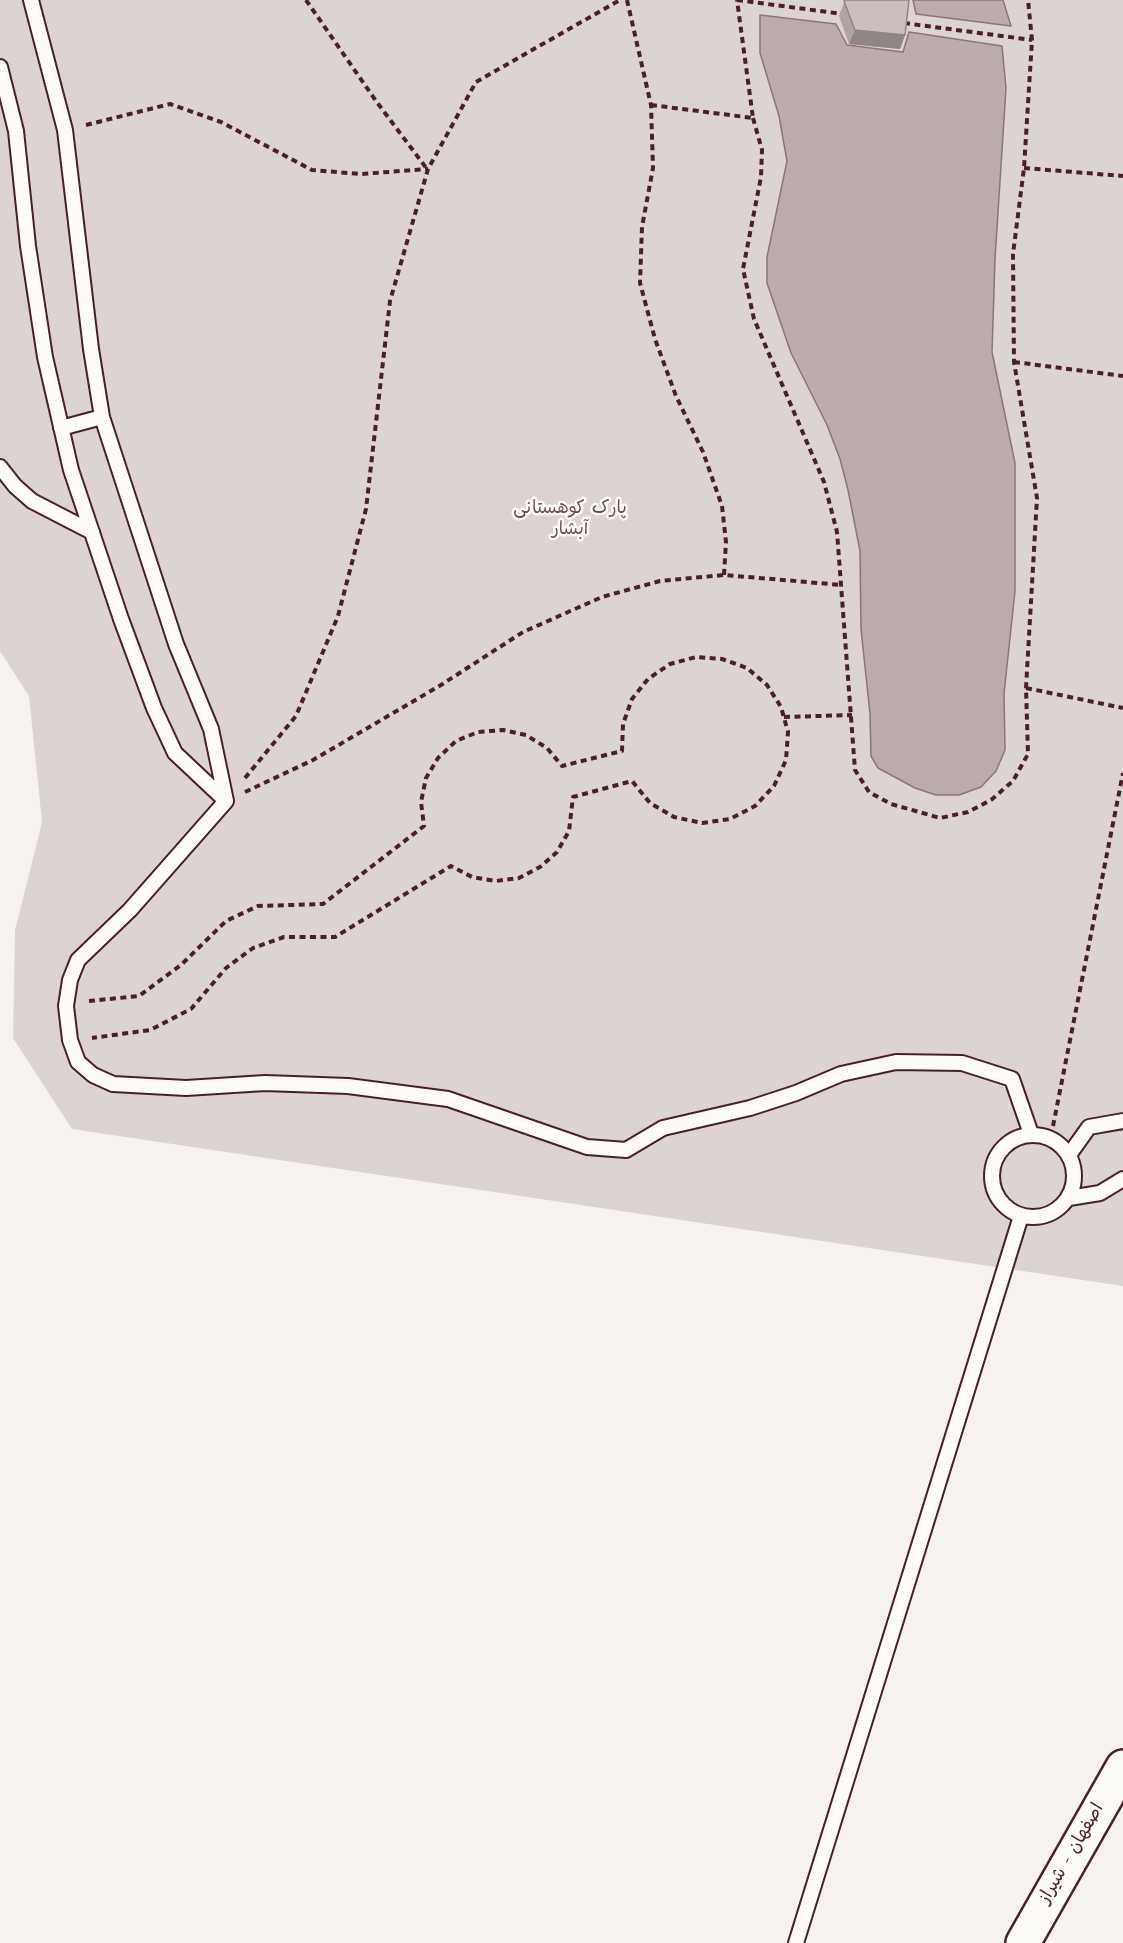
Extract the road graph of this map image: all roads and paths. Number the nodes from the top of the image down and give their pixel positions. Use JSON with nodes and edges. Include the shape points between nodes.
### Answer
{"nodes":[{"id":1,"x":31,"y":0,"type":"edge"},
{"id":2,"x":306,"y":0,"type":"edge"},
{"id":3,"x":620,"y":0,"type":"edge"},
{"id":4,"x":627,"y":0,"type":"edge"},
{"id":5,"x":737,"y":0,"type":"edge"},
{"id":6,"x":1028,"y":0,"type":"edge"},
{"id":7,"x":843,"y":14,"type":"edge"},
{"id":8,"x":902,"y":22,"type":"edge"},
{"id":9,"x":1032,"y":40,"type":"junction"},
{"id":10,"x":0,"y":67,"type":"edge"},
{"id":11,"x":651,"y":105,"type":"junction"},
{"id":12,"x":753,"y":118,"type":"junction"},
{"id":13,"x":65,"y":130,"type":"junction"},
{"id":14,"x":1024,"y":168,"type":"junction"},
{"id":15,"x":428,"y":169,"type":"junction"},
{"id":16,"x":1123,"y":176,"type":"edge"},
{"id":17,"x":1014,"y":362,"type":"junction"},
{"id":18,"x":1123,"y":376,"type":"edge"},
{"id":19,"x":102,"y":417,"type":"junction"},
{"id":20,"x":61,"y":428,"type":"junction"},
{"id":21,"x":0,"y":467,"type":"edge"},
{"id":22,"x":92,"y":532,"type":"junction"},
{"id":23,"x":724,"y":575,"type":"junction"},
{"id":24,"x":842,"y":585,"type":"junction"},
{"id":25,"x":1026,"y":688,"type":"junction"},
{"id":26,"x":1123,"y":708,"type":"edge"},
{"id":27,"x":852,"y":715,"type":"junction"},
{"id":28,"x":784,"y":717,"type":"junction"},
{"id":29,"x":1123,"y":773,"type":"edge"},
{"id":30,"x":226,"y":801,"type":"junction"},
{"id":31,"x":66,"y":1005,"type":"junction"},
{"id":32,"x":70,"y":1040,"type":"junction"},
{"id":33,"x":1123,"y":1121,"type":"edge"},
{"id":34,"x":1030,"y":1134,"type":"junction"},
{"id":35,"x":1050,"y":1138,"type":"junction"},
{"id":36,"x":1069,"y":1155,"type":"junction"},
{"id":37,"x":1123,"y":1179,"type":"edge"},
{"id":38,"x":1069,"y":1198,"type":"junction"},
{"id":39,"x":1020,"y":1216,"type":"junction"},
{"id":40,"x":1123,"y":1767,"type":"edge"},
{"id":41,"x":796,"y":1943,"type":"edge"},
{"id":42,"x":1023,"y":1943,"type":"edge"}],
"edges":[{"from":1,"to":13,"type":"lane"},
{"from":2,"to":15,"type":"path"},
{"from":3,"to":15,"type":"path","via":[[476,82]]},
{"from":4,"to":11,"type":"path"},
{"from":5,"to":7,"type":"path"},
{"from":5,"to":12,"type":"path"},
{"from":6,"to":9,"type":"path"},
{"from":8,"to":9,"type":"path"},
{"from":9,"to":14,"type":"path"},
{"from":10,"to":20,"type":"lane","via":[[16,131],[29,257]]},
{"from":11,"to":12,"type":"path"},
{"from":11,"to":23,"type":"path","via":[[653,168],[642,227],[640,283],[655,339],[722,506]]},
{"from":12,"to":24,"type":"path","via":[[762,150],[761,177],[743,269],[754,319],[824,482],[837,532]]},
{"from":13,"to":15,"type":"path","via":[[170,104],[221,122],[312,170],[361,174]]},
{"from":13,"to":19,"type":"lane"},
{"from":14,"to":16,"type":"path"},
{"from":14,"to":17,"type":"path","via":[[1013,254]]},
{"from":15,"to":30,"type":"path","via":[[390,301],[366,509],[338,616],[296,716]]},
{"from":17,"to":18,"type":"path"},
{"from":17,"to":25,"type":"path","via":[[1037,498]]},
{"from":19,"to":20,"type":"lane"},
{"from":19,"to":30,"type":"lane","via":[[176,644],[211,729]]},
{"from":20,"to":22,"type":"lane"},
{"from":21,"to":22,"type":"lane","via":[[32,501]]},
{"from":22,"to":30,"type":"lane","via":[[154,708],[175,753]]},
{"from":23,"to":24,"type":"path"},
{"from":23,"to":30,"type":"path","via":[[660,581],[625,590],[532,627],[313,760]]},
{"from":24,"to":27,"type":"path"},
{"from":25,"to":26,"type":"path"},
{"from":25,"to":27,"type":"path","via":[[1028,754],[1013,781],[991,800],[968,812],[940,818],[891,804],[869,792],[855,770]]},
{"from":27,"to":28,"type":"path"},
{"from":28,"to":31,"type":"path","via":[[767,685],[747,668],[722,659],[696,657],[670,664],[648,679],[632,699],[623,724],[622,750],[562,766],[547,748],[526,735],[502,730],[478,732],[456,741],[438,758],[426,778],[421,802],[424,826],[323,904],[258,906],[226,921],[181,965],[139,996]]},
{"from":28,"to":32,"type":"path","via":[[788,732],[786,760],[774,786],[755,806],[730,819],[702,823],[674,817],[650,802],[632,781],[573,797],[569,831],[557,852],[519,878],[496,881],[472,877],[452,866],[335,937],[284,937],[253,948],[226,968],[191,1009],[150,1030]]},
{"from":29,"to":35,"type":"path"},
{"from":30,"to":31,"type":"lane","via":[[130,910],[78,960]]},
{"from":31,"to":32,"type":"lane"},
{"from":32,"to":34,"type":"lane","via":[[78,1062],[93,1075],[113,1084],[186,1088],[265,1083],[348,1086],[448,1099],[587,1147],[626,1149],[663,1128],[750,1108],[841,1074],[896,1062],[962,1063],[1012,1079]]},
{"from":33,"to":36,"type":"lane","via":[[1089,1126]]},
{"from":34,"to":35,"type":"lane"},
{"from":34,"to":39,"type":"lane","via":[[1004,1146],[992,1171],[992,1185],[998,1198]]},
{"from":35,"to":36,"type":"lane"},
{"from":36,"to":38,"type":"lane","via":[[1075,1177]]},
{"from":37,"to":38,"type":"lane","via":[[1100,1193]]},
{"from":38,"to":39,"type":"lane","via":[[1047,1215]]},
{"from":39,"to":41,"type":"lane"},
{"from":40,"to":42,"type":"highway","name":"اصفهان - شیراز"}]}
